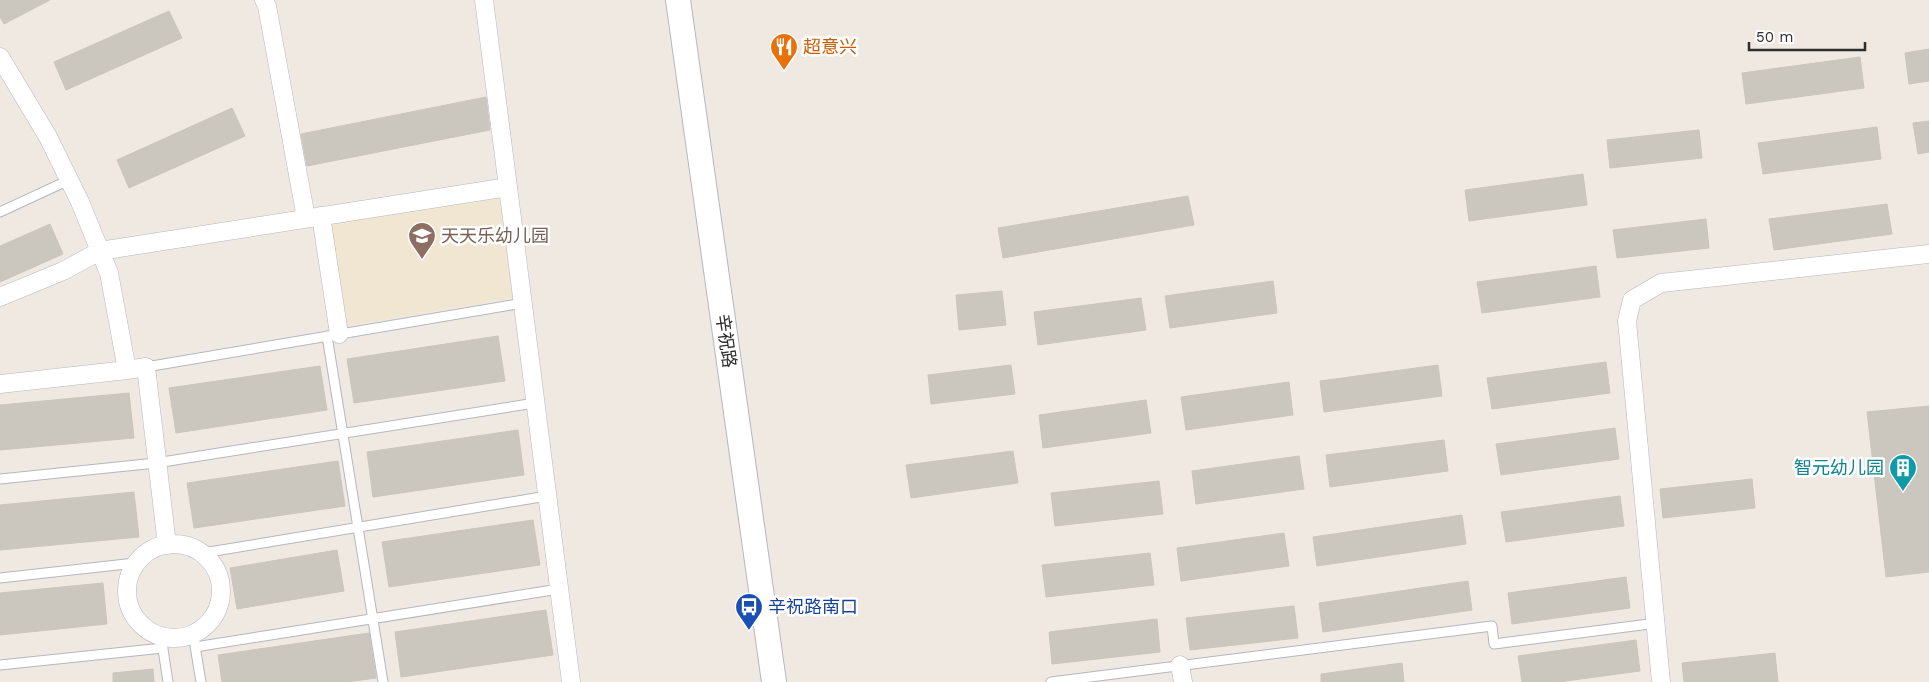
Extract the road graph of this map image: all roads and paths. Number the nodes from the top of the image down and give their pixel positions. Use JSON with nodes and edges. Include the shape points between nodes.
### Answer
{"nodes":[{"id":1,"x":264,"y":0,"type":"edge"},
{"id":2,"x":484,"y":0,"type":"edge"},
{"id":3,"x":678,"y":0,"type":"edge"},
{"id":4,"x":2,"y":63,"type":"edge"},
{"id":5,"x":69,"y":180,"type":"junction"},
{"id":6,"x":508,"y":187,"type":"junction"},
{"id":7,"x":0,"y":212,"type":"edge"},
{"id":8,"x":313,"y":217,"type":"junction"},
{"id":9,"x":100,"y":251,"type":"junction"},
{"id":10,"x":1929,"y":254,"type":"edge"},
{"id":11,"x":0,"y":297,"type":"edge"},
{"id":12,"x":523,"y":303,"type":"junction"},
{"id":13,"x":332,"y":335,"type":"junction"},
{"id":14,"x":146,"y":366,"type":"junction"},
{"id":15,"x":127,"y":370,"type":"junction"},
{"id":16,"x":0,"y":384,"type":"edge"},
{"id":17,"x":535,"y":403,"type":"junction"},
{"id":18,"x":342,"y":434,"type":"junction"},
{"id":19,"x":156,"y":463,"type":"junction"},
{"id":20,"x":0,"y":479,"type":"edge"},
{"id":21,"x":547,"y":496,"type":"junction"},
{"id":22,"x":167,"y":545,"type":"junction"},
{"id":23,"x":203,"y":553,"type":"junction"},
{"id":24,"x":136,"y":563,"type":"junction"},
{"id":25,"x":0,"y":578,"type":"edge"},
{"id":26,"x":559,"y":589,"type":"junction"},
{"id":27,"x":372,"y":619,"type":"junction"},
{"id":28,"x":1656,"y":623,"type":"junction"},
{"id":29,"x":194,"y":640,"type":"junction"},
{"id":30,"x":162,"y":642,"type":"junction"},
{"id":31,"x":0,"y":665,"type":"edge"},
{"id":32,"x":1181,"y":674,"type":"edge"},
{"id":33,"x":168,"y":682,"type":"edge"},
{"id":34,"x":201,"y":682,"type":"edge"},
{"id":35,"x":383,"y":682,"type":"edge"},
{"id":36,"x":571,"y":682,"type":"edge"},
{"id":37,"x":774,"y":682,"type":"edge"},
{"id":38,"x":1051,"y":682,"type":"edge"},
{"id":39,"x":1661,"y":682,"type":"edge"}],
"edges":[{"from":1,"to":8,"type":"street"},
{"from":2,"to":6,"type":"street"},
{"from":3,"to":37,"type":"main road","name":"辛祝路"},
{"from":4,"to":5,"type":"street","via":[[48,137]]},
{"from":5,"to":7,"type":"lane"},
{"from":5,"to":9,"type":"street"},
{"from":6,"to":8,"type":"street"},
{"from":6,"to":12,"type":"street"},
{"from":8,"to":9,"type":"street"},
{"from":8,"to":13,"type":"street"},
{"from":9,"to":11,"type":"street","via":[[63,271]]},
{"from":9,"to":15,"type":"street","via":[[109,273]]},
{"from":10,"to":28,"type":"street","via":[[1661,284],[1632,300],[1626,321]]},
{"from":12,"to":13,"type":"lane"},
{"from":12,"to":17,"type":"street"},
{"from":13,"to":14,"type":"lane"},
{"from":13,"to":18,"type":"lane"},
{"from":14,"to":15,"type":"street"},
{"from":14,"to":19,"type":"street"},
{"from":15,"to":16,"type":"street"},
{"from":17,"to":18,"type":"lane"},
{"from":17,"to":21,"type":"street"},
{"from":18,"to":19,"type":"lane"},
{"from":18,"to":27,"type":"lane"},
{"from":19,"to":20,"type":"lane"},
{"from":19,"to":22,"type":"street"},
{"from":21,"to":23,"type":"lane"},
{"from":21,"to":26,"type":"street"},
{"from":22,"to":23,"type":"street","via":[[188,546]]},
{"from":22,"to":24,"type":"street","via":[[146,553]]},
{"from":23,"to":29,"type":"street","via":[[214,565],[220,580],[221,596],[217,612]]},
{"from":24,"to":25,"type":"lane"},
{"from":24,"to":30,"type":"street","via":[[129,576],[129,606],[136,619]]},
{"from":26,"to":27,"type":"lane"},
{"from":26,"to":36,"type":"street"},
{"from":27,"to":29,"type":"lane"},
{"from":27,"to":35,"type":"lane"},
{"from":28,"to":32,"type":"lane","via":[[1494,644],[1492,626]]},
{"from":28,"to":39,"type":"street"},
{"from":29,"to":30,"type":"street","via":[[178,638]]},
{"from":29,"to":34,"type":"lane"},
{"from":30,"to":31,"type":"lane"},
{"from":30,"to":33,"type":"lane"},
{"from":32,"to":38,"type":"lane"}]}
